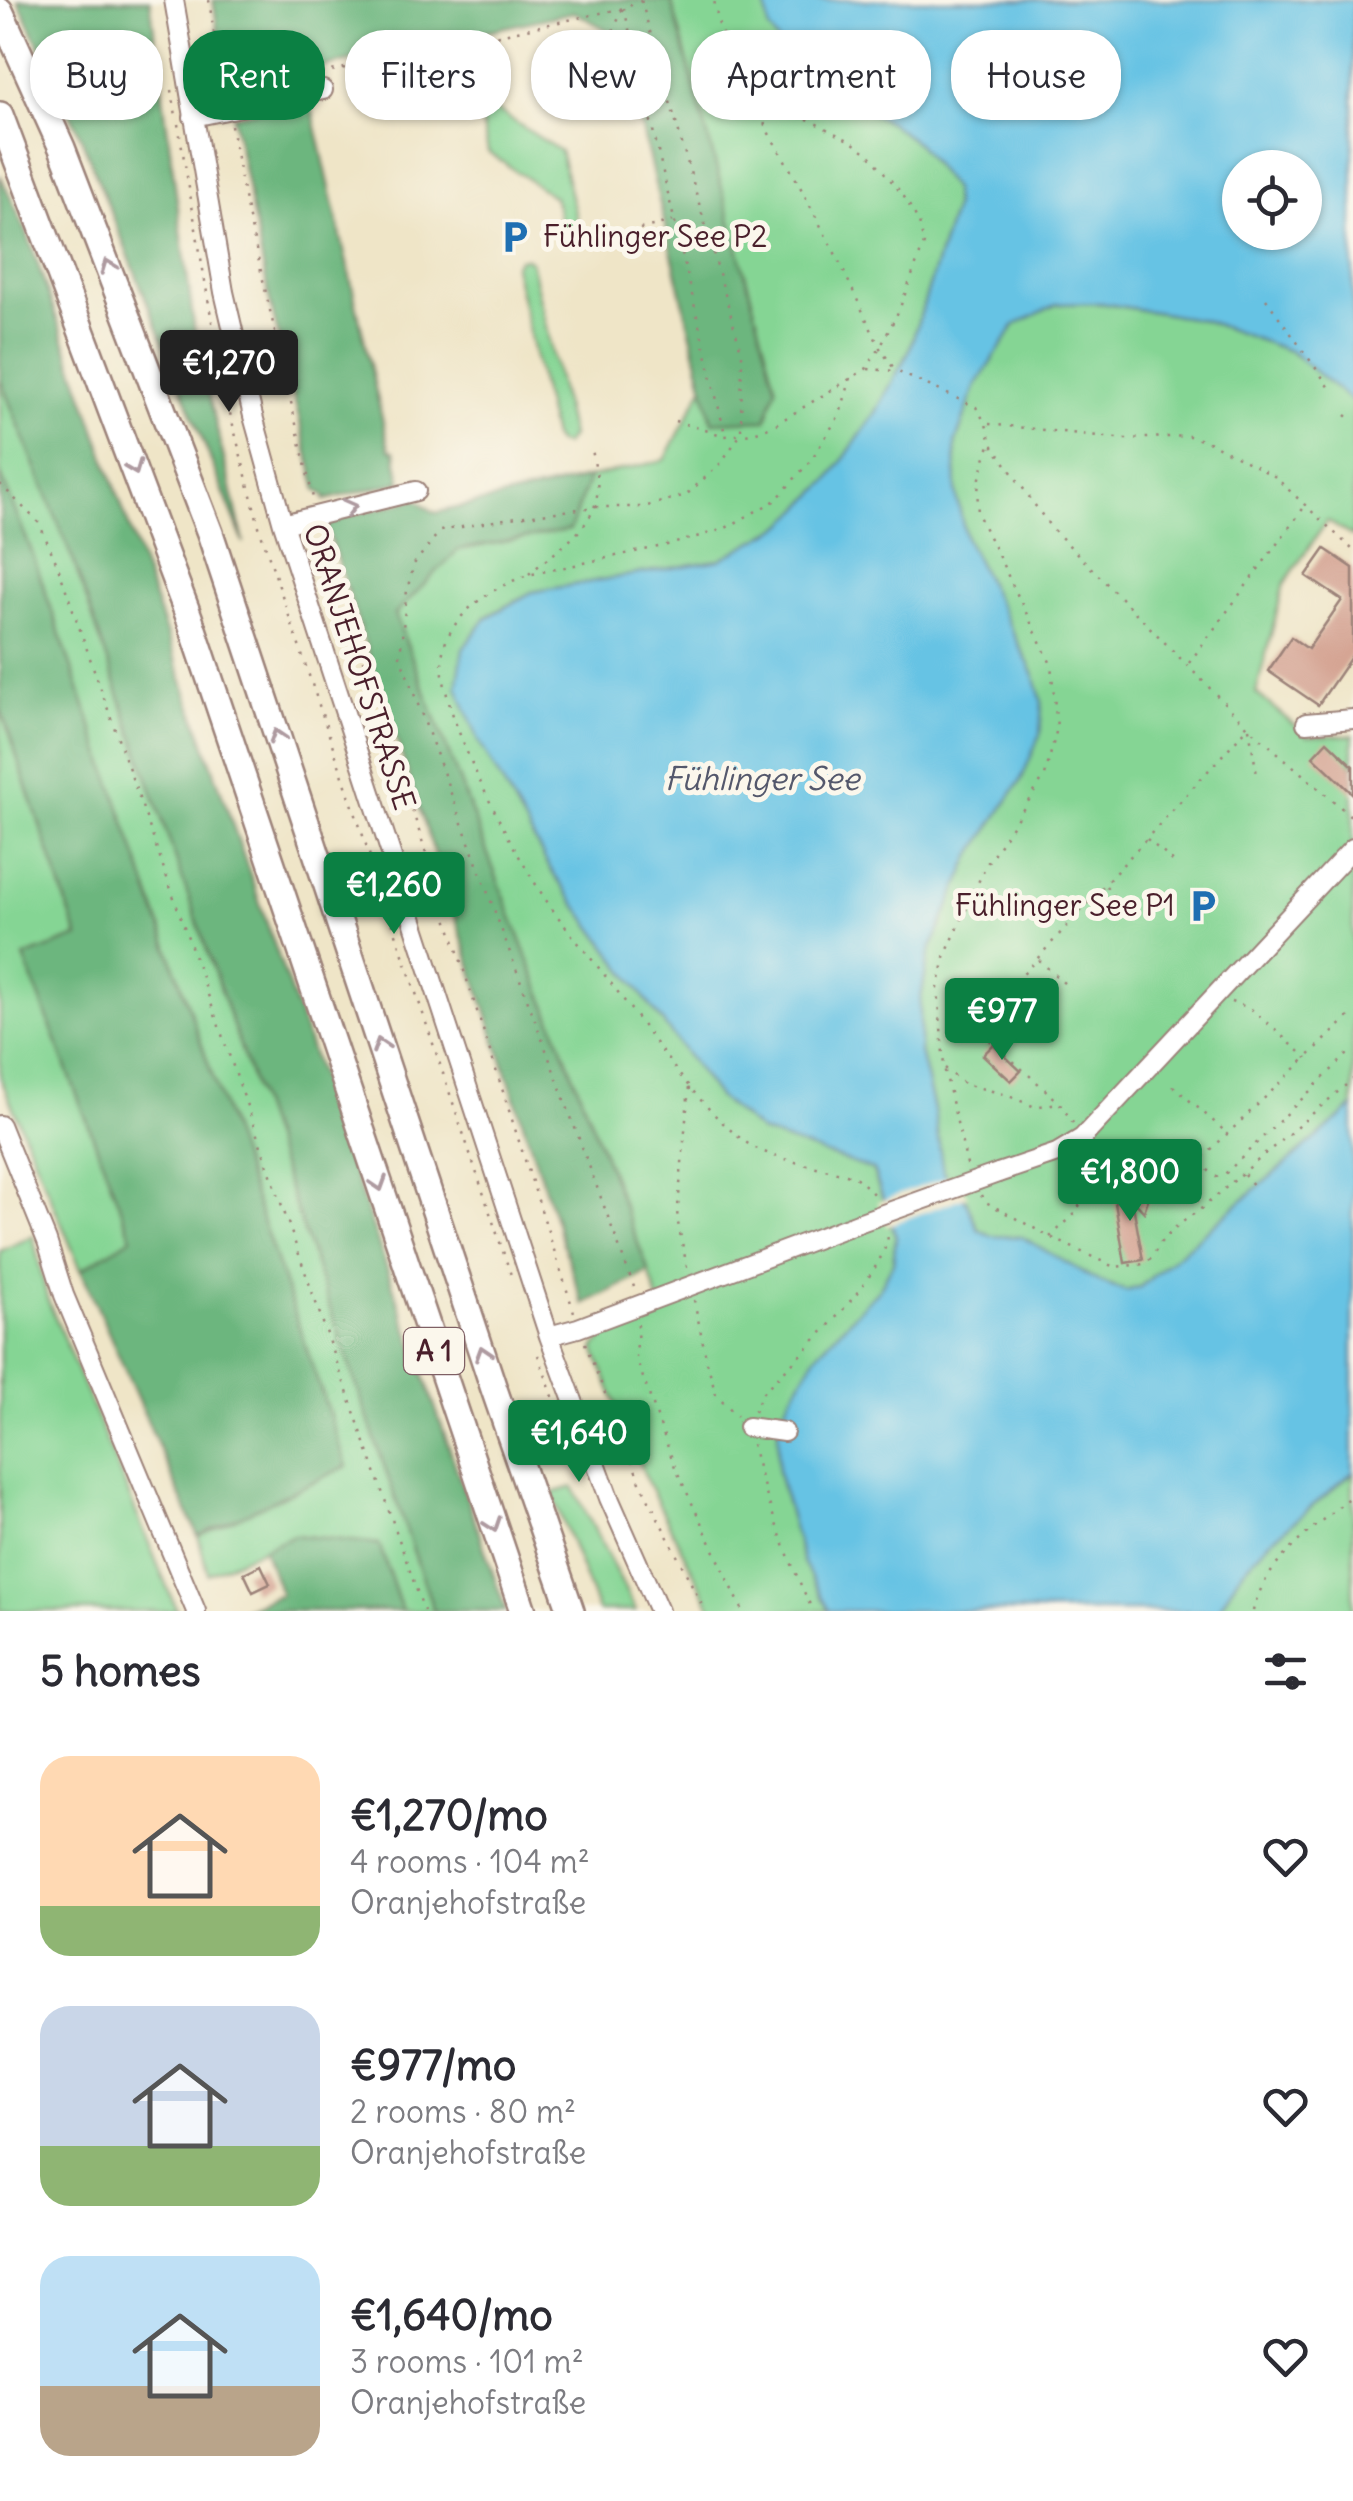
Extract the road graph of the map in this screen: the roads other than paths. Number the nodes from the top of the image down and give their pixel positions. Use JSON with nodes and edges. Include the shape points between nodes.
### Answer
{"nodes":[{"id":1,"x":174,"y":0,"type":"edge"},
{"id":2,"x":0,"y":11,"type":"edge"},
{"id":3,"x":183,"y":53,"type":"edge"},
{"id":4,"x":0,"y":115,"type":"edge"},
{"id":5,"x":195,"y":120,"type":"edge"},
{"id":6,"x":416,"y":490,"type":"dead end"},
{"id":7,"x":284,"y":524,"type":"junction"},
{"id":8,"x":1353,"y":719,"type":"edge"},
{"id":9,"x":1306,"y":724,"type":"dead end"},
{"id":10,"x":1351,"y":850,"type":"edge"},
{"id":11,"x":0,"y":1125,"type":"edge"},
{"id":12,"x":549,"y":1336,"type":"junction"},
{"id":13,"x":748,"y":1427,"type":"road end"},
{"id":14,"x":784,"y":1432,"type":"dead end"},
{"id":15,"x":196,"y":1611,"type":"edge"},
{"id":16,"x":523,"y":1611,"type":"edge"},
{"id":17,"x":571,"y":1611,"type":"edge"},
{"id":18,"x":659,"y":1611,"type":"edge"}],
"edges":[{"from":1,"to":3,"type":"street","name":"ORANJEHOFSTRASSE"},
{"from":17,"to":2,"type":"highway","number":"A 1","one_way":true,"via":[[210,533],[62,148]]},
{"from":4,"to":16,"type":"highway","number":"A 1","one_way":true,"via":[[188,617]]},
{"from":5,"to":7,"type":"street","name":"ORANJEHOFSTRASSE","via":[[224,292]]},
{"from":7,"to":6,"type":"street","one_way":true},
{"from":7,"to":12,"type":"street","name":"ORANJEHOFSTRASSE"},
{"from":8,"to":9,"type":"street"},
{"from":10,"to":12,"type":"street","bridge":true,"via":[[1082,1138],[1057,1153]]},
{"from":11,"to":15,"type":"street"},
{"from":12,"to":18,"type":"street","name":"ORANJEHOFSTRASSE"},
{"from":13,"to":14,"type":"street"}]}
